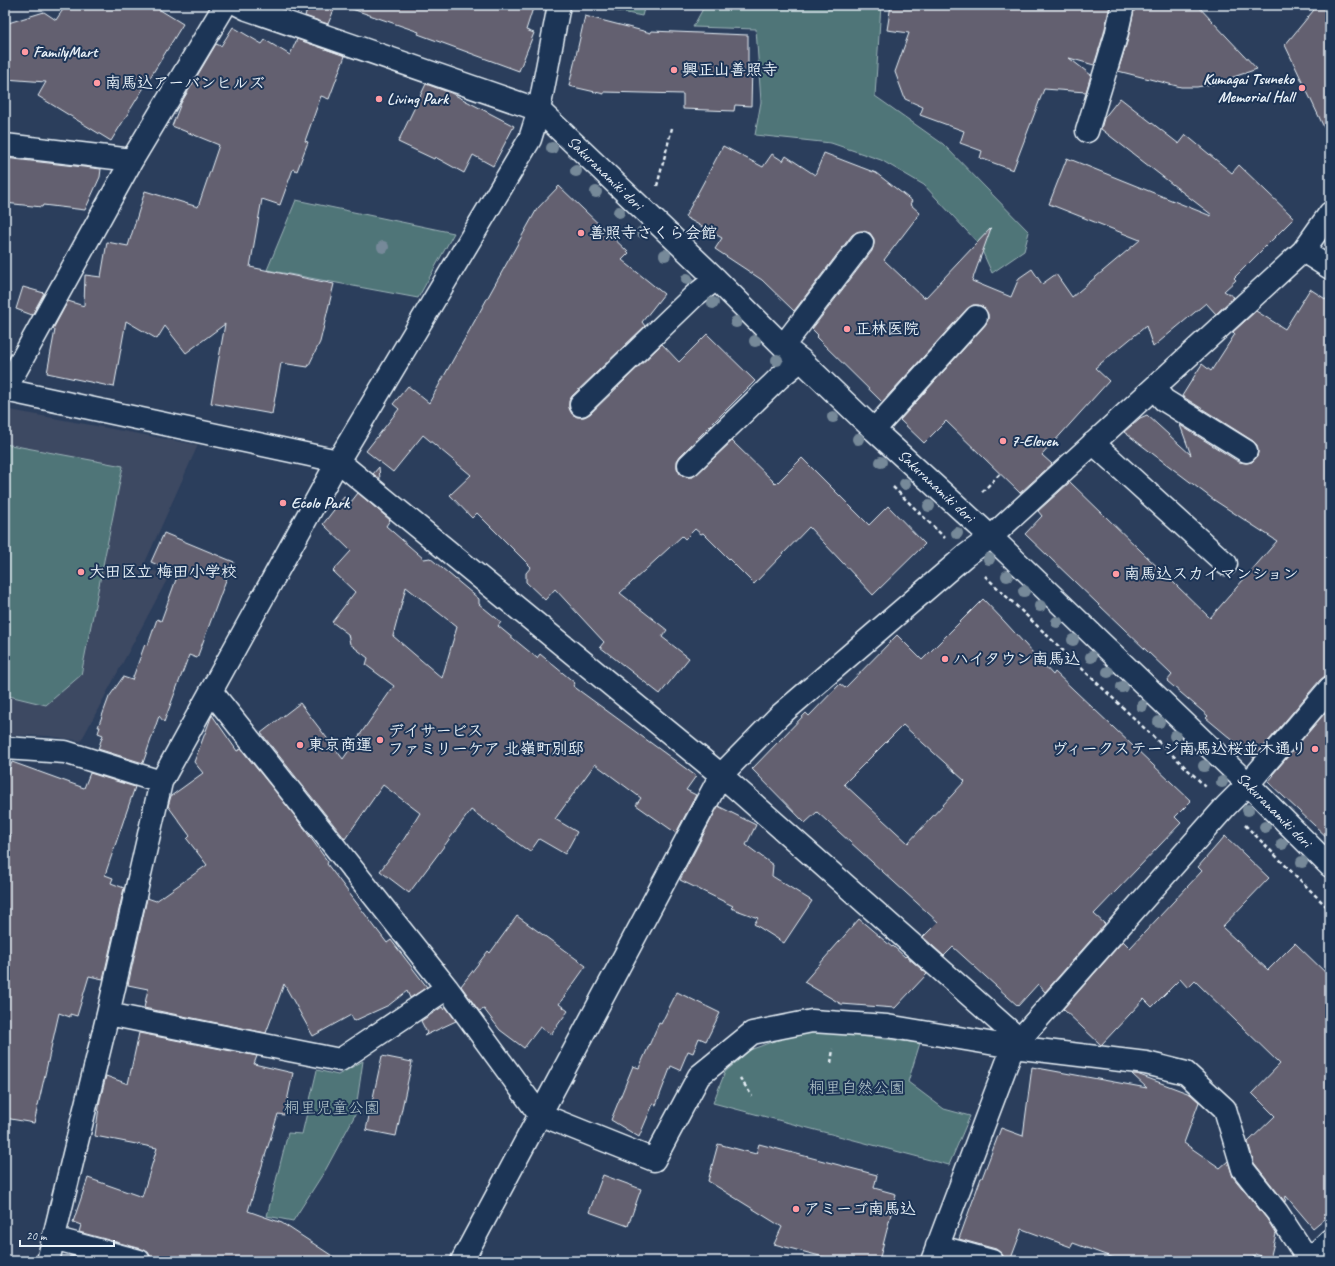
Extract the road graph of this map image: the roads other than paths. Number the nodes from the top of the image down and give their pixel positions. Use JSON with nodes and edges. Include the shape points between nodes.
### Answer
{"nodes":[{"id":1,"x":225,"y":5,"type":"edge"},
{"id":2,"x":239,"y":5,"type":"edge"},
{"id":3,"x":559,"y":5,"type":"edge"},
{"id":4,"x":1123,"y":5,"type":"edge"},
{"id":5,"x":539,"y":110,"type":"junction"},
{"id":6,"x":1087,"y":131,"type":"dead end"},
{"id":7,"x":5,"y":145,"type":"edge"},
{"id":8,"x":132,"y":160,"type":"junction"},
{"id":9,"x":1330,"y":213,"type":"edge"},
{"id":10,"x":862,"y":243,"type":"dead end"},
{"id":11,"x":1303,"y":251,"type":"junction"},
{"id":12,"x":1330,"y":268,"type":"edge"},
{"id":13,"x":716,"y":279,"type":"junction"},
{"id":14,"x":976,"y":317,"type":"dead end"},
{"id":15,"x":783,"y":346,"type":"junction"},
{"id":16,"x":801,"y":360,"type":"junction"},
{"id":17,"x":1154,"y":388,"type":"junction"},
{"id":18,"x":5,"y":390,"type":"edge"},
{"id":19,"x":581,"y":405,"type":"dead end"},
{"id":20,"x":874,"y":430,"type":"junction"},
{"id":21,"x":1093,"y":443,"type":"junction"},
{"id":22,"x":1246,"y":451,"type":"dead end"},
{"id":23,"x":338,"y":461,"type":"junction"},
{"id":24,"x":689,"y":465,"type":"dead end"},
{"id":25,"x":991,"y":537,"type":"junction"},
{"id":26,"x":1226,"y":564,"type":"dead end"},
{"id":27,"x":1330,"y":688,"type":"edge"},
{"id":28,"x":211,"y":691,"type":"junction"},
{"id":29,"x":5,"y":748,"type":"edge"},
{"id":30,"x":721,"y":775,"type":"junction"},
{"id":31,"x":161,"y":782,"type":"junction"},
{"id":32,"x":1248,"y":784,"type":"junction"},
{"id":33,"x":1330,"y":866,"type":"edge"},
{"id":34,"x":447,"y":988,"type":"junction"},
{"id":35,"x":108,"y":1014,"type":"junction"},
{"id":36,"x":1016,"y":1043,"type":"junction"},
{"id":37,"x":539,"y":1114,"type":"junction"},
{"id":38,"x":53,"y":1238,"type":"junction"},
{"id":39,"x":1330,"y":1240,"type":"edge"},
{"id":40,"x":935,"y":1254,"type":"edge"},
{"id":41,"x":48,"y":1261,"type":"edge"},
{"id":42,"x":139,"y":1261,"type":"edge"},
{"id":43,"x":462,"y":1261,"type":"edge"},
{"id":44,"x":992,"y":1261,"type":"edge"},
{"id":45,"x":1308,"y":1261,"type":"edge"}],
"edges":[{"from":1,"to":8,"type":"street"},
{"from":2,"to":5,"type":"street"},
{"from":3,"to":5,"type":"street"},
{"from":4,"to":6,"type":"street"},
{"from":5,"to":13,"type":"street","name":"Sakuranamiki dori"},
{"from":5,"to":23,"type":"street","via":[[530,139],[367,395]]},
{"from":7,"to":8,"type":"street"},
{"from":8,"to":18,"type":"street"},
{"from":9,"to":11,"type":"street"},
{"from":10,"to":15,"type":"street"},
{"from":11,"to":12,"type":"street"},
{"from":11,"to":17,"type":"street"},
{"from":13,"to":15,"type":"street","name":"Sakuranamiki dori"},
{"from":13,"to":19,"type":"street","via":[[694,296]]},
{"from":14,"to":20,"type":"street"},
{"from":15,"to":16,"type":"street","name":"Sakuranamiki dori"},
{"from":16,"to":20,"type":"street","name":"Sakuranamiki dori"},
{"from":16,"to":24,"type":"street"},
{"from":17,"to":21,"type":"street"},
{"from":17,"to":22,"type":"street","via":[[1164,400]]},
{"from":18,"to":23,"type":"street"},
{"from":20,"to":25,"type":"street","name":"Sakuranamiki dori"},
{"from":21,"to":25,"type":"street"},
{"from":21,"to":26,"type":"street"},
{"from":23,"to":28,"type":"street"},
{"from":23,"to":30,"type":"street"},
{"from":25,"to":30,"type":"street","via":[[965,556],[778,716]]},
{"from":25,"to":32,"type":"street","name":"Sakuranamiki dori"},
{"from":27,"to":32,"type":"street"},
{"from":28,"to":31,"type":"street"},
{"from":28,"to":34,"type":"street"},
{"from":29,"to":31,"type":"street","via":[[65,752]]},
{"from":30,"to":36,"type":"street"},
{"from":30,"to":37,"type":"street"},
{"from":31,"to":35,"type":"street"},
{"from":32,"to":33,"type":"street","name":"Sakuranamiki dori"},
{"from":32,"to":36,"type":"street"},
{"from":34,"to":35,"type":"street","via":[[340,1060]]},
{"from":34,"to":37,"type":"street"},
{"from":35,"to":38,"type":"street"},
{"from":36,"to":37,"type":"street","via":[[887,1026],[812,1021],[752,1033],[699,1076],[654,1160]]},
{"from":36,"to":40,"type":"street"},
{"from":36,"to":45,"type":"street","via":[[1146,1063],[1186,1073],[1225,1109],[1242,1169],[1277,1212]]},
{"from":37,"to":43,"type":"street"},
{"from":38,"to":41,"type":"street"},
{"from":38,"to":42,"type":"street"},
{"from":39,"to":45,"type":"street"},
{"from":40,"to":44,"type":"street"}]}
